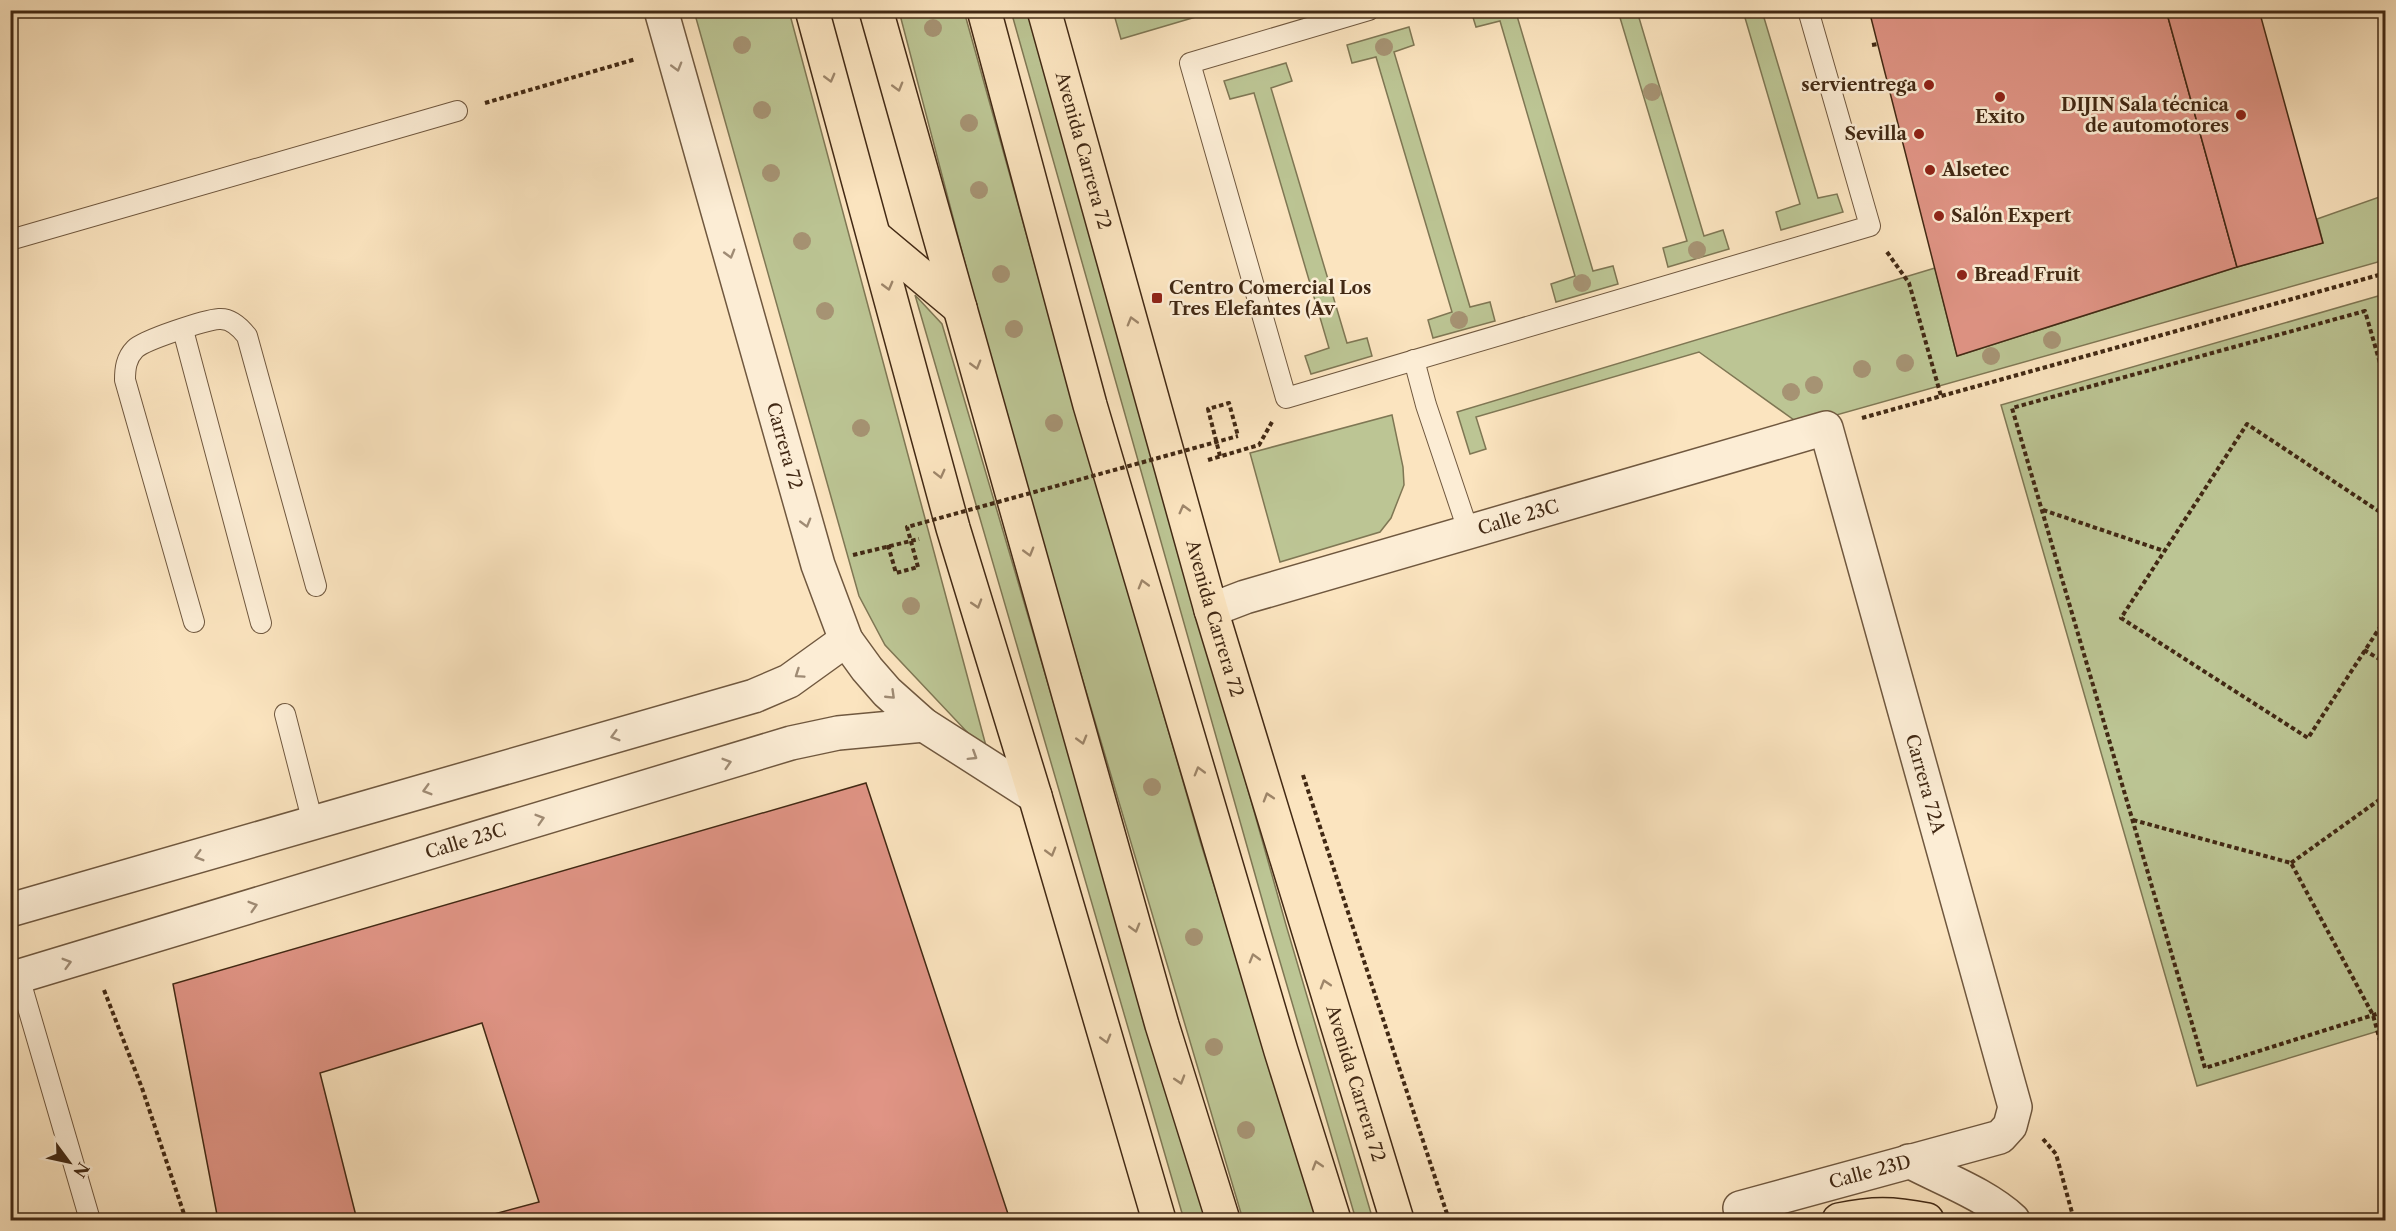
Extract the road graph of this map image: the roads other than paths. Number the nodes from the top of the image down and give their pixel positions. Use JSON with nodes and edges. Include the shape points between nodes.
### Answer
{"nodes":[{"id":1,"x":661,"y":10,"type":"edge"},
{"id":2,"x":812,"y":10,"type":"edge"},
{"id":3,"x":876,"y":10,"type":"edge"},
{"id":4,"x":984,"y":10,"type":"edge"},
{"id":5,"x":1044,"y":10,"type":"edge"},
{"id":6,"x":1369,"y":10,"type":"edge"},
{"id":7,"x":1808,"y":10,"type":"edge"},
{"id":8,"x":458,"y":111,"type":"road end"},
{"id":9,"x":874,"y":237,"type":"junction"},
{"id":10,"x":10,"y":240,"type":"edge"},
{"id":11,"x":960,"y":308,"type":"junction"},
{"id":12,"x":183,"y":330,"type":"junction"},
{"id":13,"x":1414,"y":360,"type":"junction"},
{"id":14,"x":1826,"y":428,"type":"joint"},
{"id":15,"x":1469,"y":533,"type":"junction"},
{"id":16,"x":316,"y":586,"type":"dead end"},
{"id":17,"x":1211,"y":610,"type":"junction"},
{"id":18,"x":194,"y":622,"type":"dead end"},
{"id":19,"x":261,"y":623,"type":"dead end"},
{"id":20,"x":846,"y":640,"type":"junction"},
{"id":21,"x":285,"y":714,"type":"dead end"},
{"id":22,"x":924,"y":725,"type":"junction"},
{"id":23,"x":1035,"y":796,"type":"junction"},
{"id":24,"x":313,"y":824,"type":"junction"},
{"id":25,"x":10,"y":910,"type":"edge"},
{"id":26,"x":15,"y":978,"type":"edge"},
{"id":27,"x":2000,"y":1137,"type":"joint"},
{"id":28,"x":1909,"y":1161,"type":"junction"},
{"id":29,"x":1740,"y":1208,"type":"dead end"},
{"id":30,"x":90,"y":1221,"type":"edge"},
{"id":31,"x":1159,"y":1221,"type":"edge"},
{"id":32,"x":1223,"y":1221,"type":"edge"},
{"id":33,"x":1335,"y":1221,"type":"edge"},
{"id":34,"x":1397,"y":1221,"type":"edge"},
{"id":35,"x":1839,"y":1221,"type":"edge"},
{"id":36,"x":1927,"y":1221,"type":"edge"},
{"id":37,"x":2013,"y":1221,"type":"edge"}],
"edges":[{"from":1,"to":20,"type":"street","name":"Carrera 72","one_way":true,"via":[[818,565]]},
{"from":2,"to":9,"type":"highway","one_way":true},
{"from":3,"to":11,"type":"highway","one_way":true},
{"from":33,"to":4,"type":"highway","one_way":true,"via":[[1090,405]]},
{"from":17,"to":5,"type":"highway","name":"Avenida Carrera 72","one_way":true},
{"from":6,"to":13,"type":"lane","via":[[1190,63],[1286,398]]},
{"from":7,"to":13,"type":"lane","via":[[1870,226]]},
{"from":8,"to":10,"type":"lane"},
{"from":9,"to":11,"type":"highway"},
{"from":9,"to":23,"type":"highway","one_way":true,"via":[[954,528]]},
{"from":11,"to":32,"type":"highway","one_way":true,"via":[[1162,1024]]},
{"from":12,"to":16,"type":"lane","via":[[220,319],[237,325],[247,336]]},
{"from":12,"to":18,"type":"lane","via":[[144,342],[134,350],[127,362],[125,380]]},
{"from":12,"to":19,"type":"lane"},
{"from":13,"to":15,"type":"lane"},
{"from":14,"to":15,"type":"street","name":"Calle 23C"},
{"from":14,"to":27,"type":"street","name":"Carrera 72A","via":[[2015,1107],[2010,1126]]},
{"from":15,"to":17,"type":"street","name":"Calle 23C"},
{"from":34,"to":17,"type":"highway","name":"Avenida Carrera 72","one_way":true},
{"from":20,"to":22,"type":"street","name":"Carrera 72","one_way":true,"via":[[887,692]]},
{"from":20,"to":24,"type":"street","one_way":true,"via":[[789,681],[754,696]]},
{"from":21,"to":24,"type":"lane"},
{"from":22,"to":23,"type":"street","name":"Carrera 72","one_way":true},
{"from":26,"to":22,"type":"street","name":"Calle 23C","one_way":true,"via":[[791,743],[838,733]]},
{"from":23,"to":31,"type":"highway","one_way":true},
{"from":24,"to":25,"type":"street","one_way":true},
{"from":26,"to":30,"type":"lane"},
{"from":27,"to":28,"type":"street","name":"Calle 23D"},
{"from":28,"to":29,"type":"street","name":"Calle 23D"},
{"from":28,"to":37,"type":"street","via":[[2005,1212]]},
{"from":35,"to":36,"type":"highway","via":[[1897,1214]]}]}
